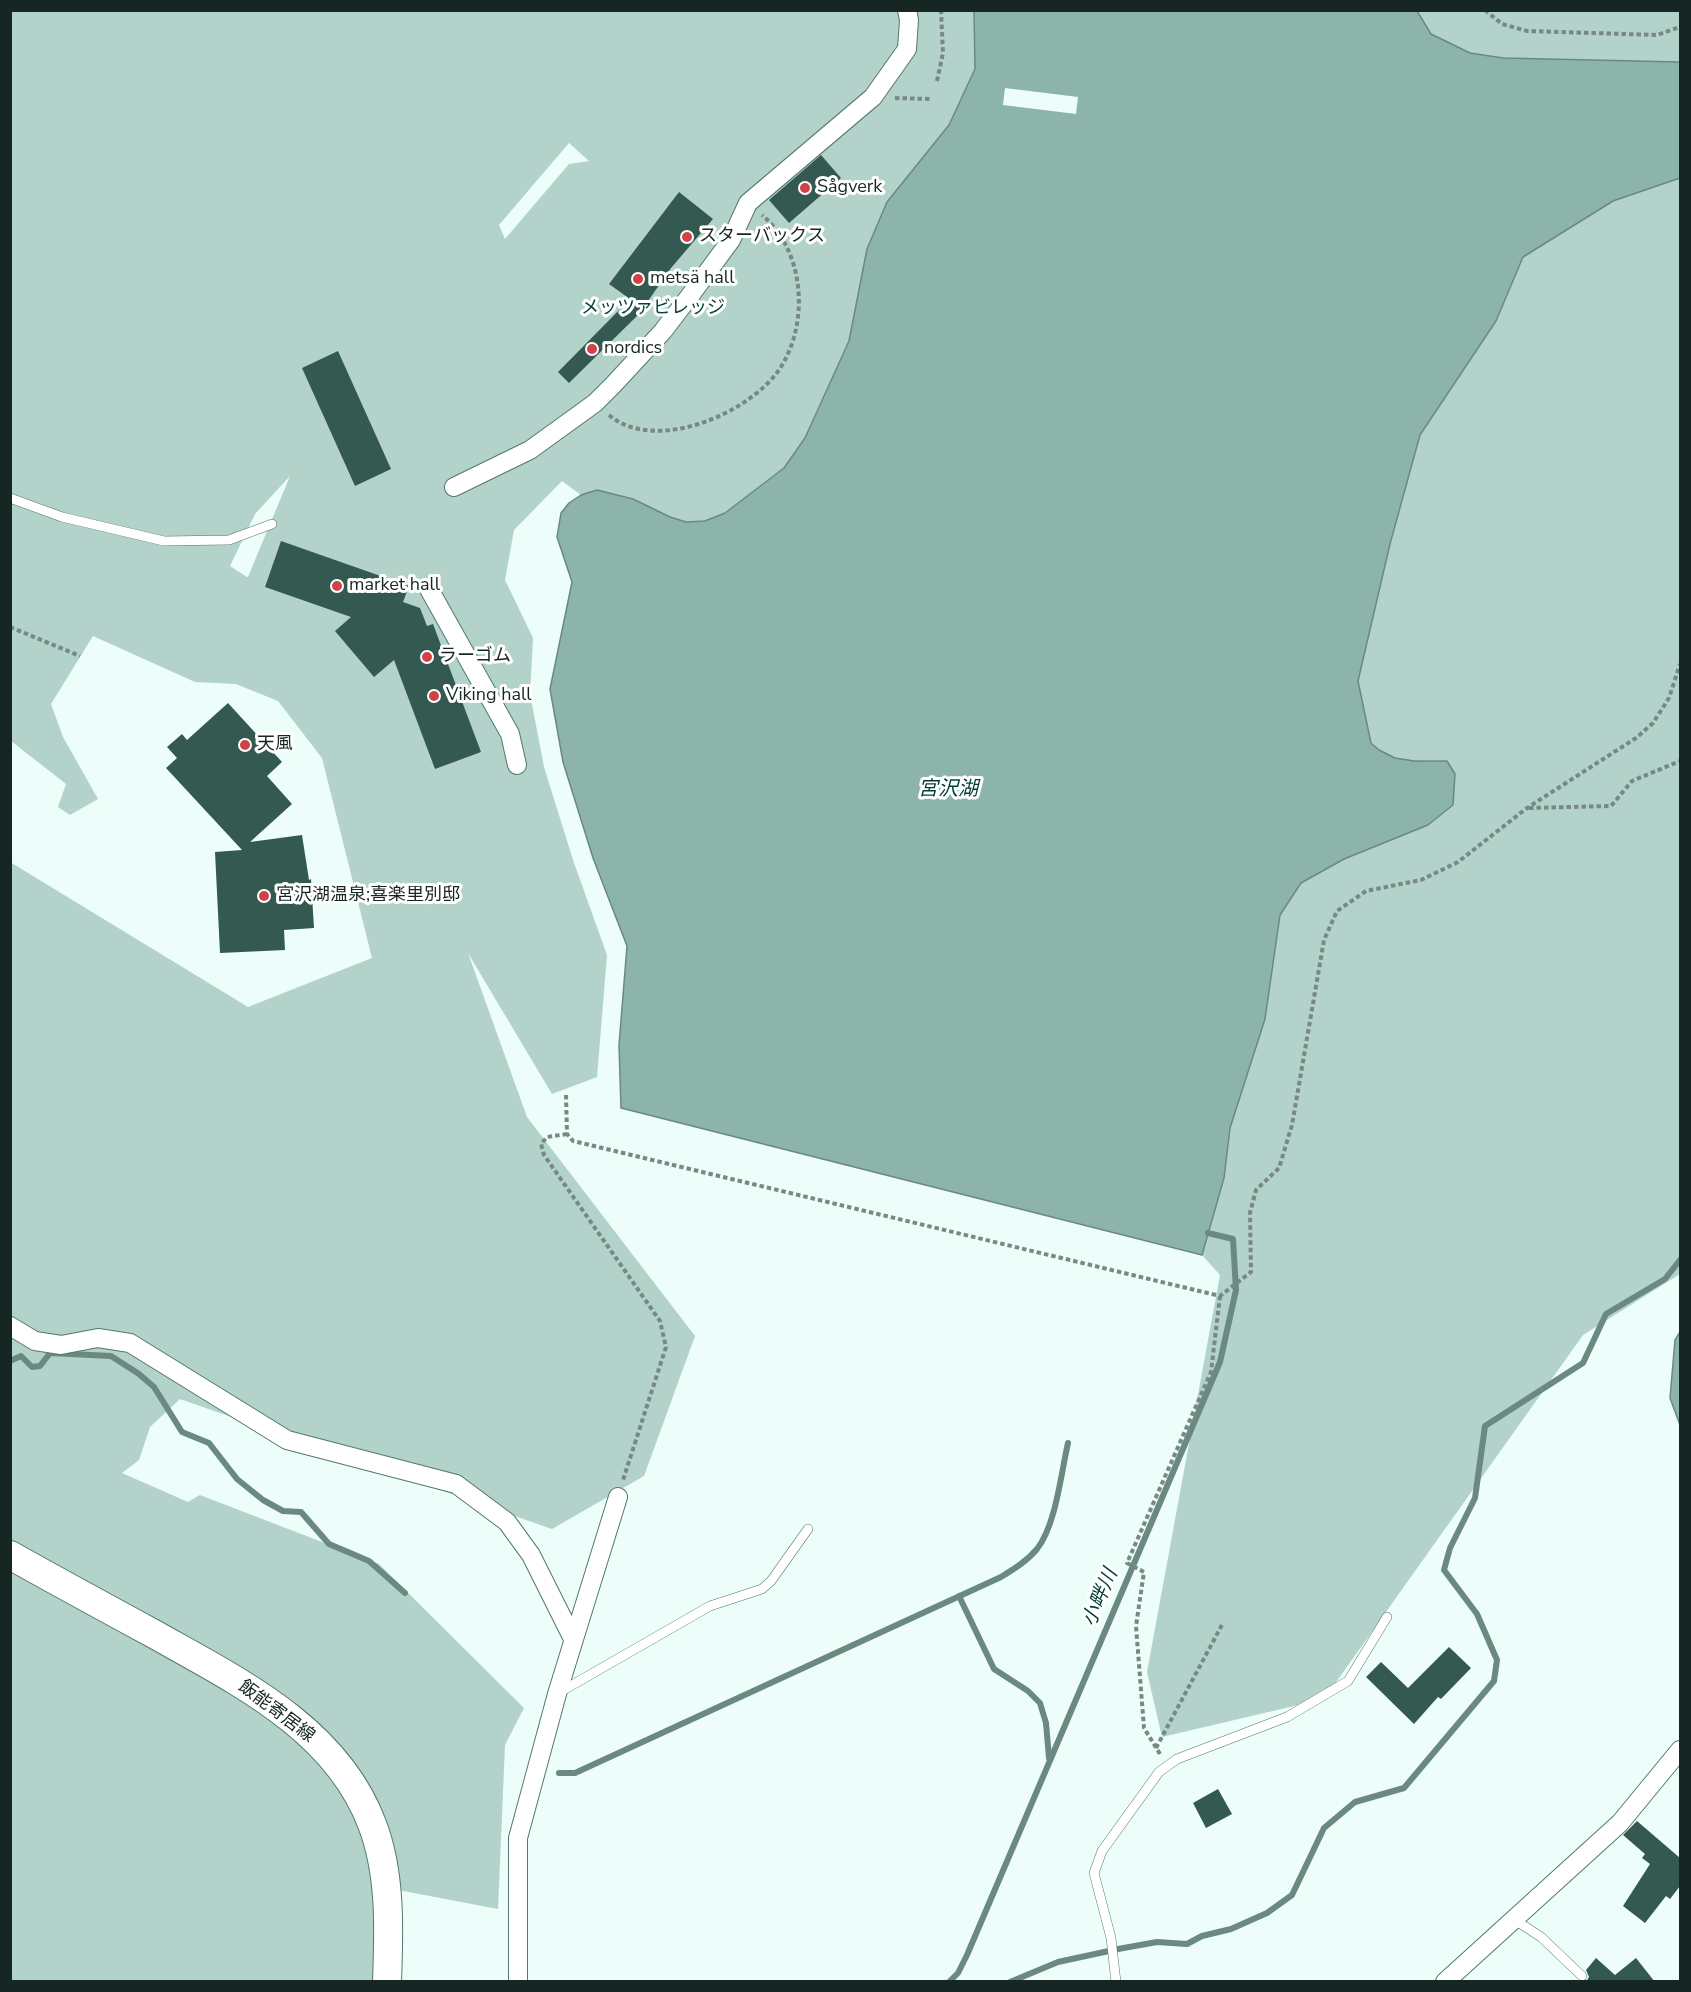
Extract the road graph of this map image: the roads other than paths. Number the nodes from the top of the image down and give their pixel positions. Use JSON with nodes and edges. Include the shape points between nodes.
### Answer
{"nodes":[{"id":1,"x":907,"y":10,"type":"edge"},
{"id":2,"x":454,"y":487,"type":"dead end"},
{"id":3,"x":10,"y":498,"type":"edge"},
{"id":4,"x":272,"y":524,"type":"dead end"},
{"id":5,"x":429,"y":589,"type":"dead end"},
{"id":6,"x":517,"y":765,"type":"dead end"},
{"id":7,"x":10,"y":1326,"type":"edge"},
{"id":8,"x":618,"y":1497,"type":"road end"},
{"id":9,"x":808,"y":1529,"type":"dead end"},
{"id":10,"x":10,"y":1555,"type":"edge"},
{"id":11,"x":1387,"y":1617,"type":"dead end"},
{"id":12,"x":573,"y":1639,"type":"junction"},
{"id":13,"x":557,"y":1694,"type":"junction"},
{"id":14,"x":1680,"y":1750,"type":"edge"},
{"id":15,"x":1515,"y":1920,"type":"junction"},
{"id":16,"x":1582,"y":1976,"type":"dead end"},
{"id":17,"x":387,"y":1982,"type":"edge"},
{"id":18,"x":518,"y":1982,"type":"edge"},
{"id":19,"x":1116,"y":1982,"type":"edge"},
{"id":20,"x":1445,"y":1982,"type":"edge"}],
"edges":[{"from":1,"to":2,"type":"street","via":[[907,49],[873,97],[748,203],[731,240],[663,330],[595,403],[530,450]]},
{"from":3,"to":4,"type":"lane","via":[[62,517],[164,541],[229,540]]},
{"from":5,"to":6,"type":"street","via":[[510,734]]},
{"from":7,"to":12,"type":"street","via":[[36,1341],[61,1345],[98,1338],[130,1343],[287,1440],[456,1484],[507,1522],[531,1556]]},
{"from":8,"to":12,"type":"street"},
{"from":9,"to":13,"type":"lane","via":[[762,1589],[710,1606]]},
{"from":10,"to":17,"type":"main road","name":"飯能寄居線","via":[[232,1678],[307,1731],[329,1755],[354,1789],[372,1824],[387,1900]]},
{"from":11,"to":19,"type":"lane","via":[[1348,1681],[1287,1717],[1166,1765],[1096,1864],[1094,1874],[1111,1938]]},
{"from":12,"to":13,"type":"street"},
{"from":13,"to":18,"type":"street","via":[[518,1838]]},
{"from":14,"to":15,"type":"street","via":[[1620,1822]]},
{"from":15,"to":16,"type":"lane","via":[[1541,1937]]},
{"from":15,"to":20,"type":"street"}]}
